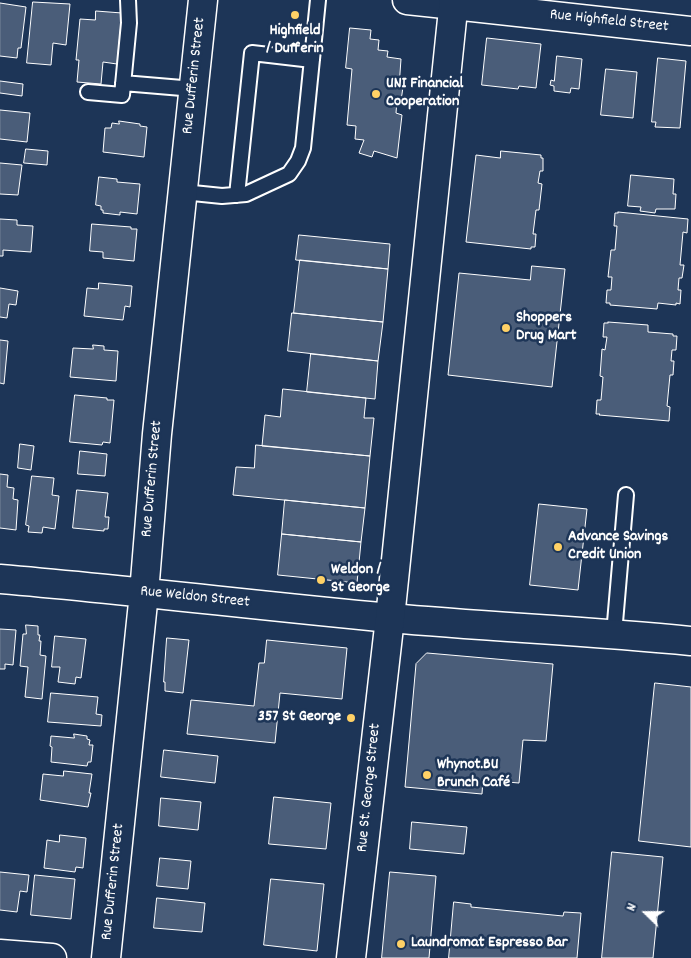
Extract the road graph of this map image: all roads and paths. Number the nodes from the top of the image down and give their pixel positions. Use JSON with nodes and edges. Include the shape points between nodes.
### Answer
{"nodes":[{"id":1,"x":128,"y":0,"type":"edge"},
{"id":2,"x":203,"y":0,"type":"edge"},
{"id":3,"x":318,"y":0,"type":"edge"},
{"id":4,"x":407,"y":0,"type":"edge"},
{"id":5,"x":454,"y":3,"type":"edge"},
{"id":6,"x":691,"y":31,"type":"edge"},
{"id":7,"x":312,"y":60,"type":"junction"},
{"id":8,"x":123,"y":83,"type":"junction"},
{"id":9,"x":194,"y":90,"type":"junction"},
{"id":10,"x":88,"y":92,"type":"dead end"},
{"id":11,"x":182,"y":192,"type":"junction"},
{"id":12,"x":237,"y":195,"type":"junction"},
{"id":13,"x":626,"y":495,"type":"dead end"},
{"id":14,"x":0,"y":579,"type":"edge"},
{"id":15,"x":144,"y":593,"type":"junction"},
{"id":16,"x":390,"y":618,"type":"junction"},
{"id":17,"x":614,"y":634,"type":"junction"},
{"id":18,"x":691,"y":641,"type":"edge"},
{"id":19,"x":0,"y":954,"type":"edge"},
{"id":20,"x":52,"y":958,"type":"edge"},
{"id":21,"x":106,"y":958,"type":"edge"},
{"id":22,"x":351,"y":958,"type":"edge"}],
"edges":[{"from":1,"to":8,"type":"lane"},
{"from":2,"to":9,"type":"street","name":"Rue Dufferin Street"},
{"from":3,"to":7,"type":"lane"},
{"from":4,"to":5,"type":"street","name":"Rue Highfield Street"},
{"from":5,"to":6,"type":"street","name":"Rue Highfield Street"},
{"from":5,"to":16,"type":"street","name":"Rue St. George Street"},
{"from":7,"to":12,"type":"lane","via":[[303,148],[298,161],[289,174]]},
{"from":7,"to":12,"type":"lane","via":[[252,53]]},
{"from":8,"to":9,"type":"lane"},
{"from":8,"to":10,"type":"lane","via":[[122,95]]},
{"from":9,"to":11,"type":"street","name":"Rue Dufferin Street"},
{"from":11,"to":12,"type":"lane"},
{"from":11,"to":15,"type":"street","name":"Rue Dufferin Street"},
{"from":13,"to":17,"type":"lane"},
{"from":14,"to":15,"type":"street","name":"Rue Weldon Street"},
{"from":15,"to":16,"type":"street","name":"Rue Weldon Street"},
{"from":15,"to":21,"type":"street","name":"Rue Dufferin Street"},
{"from":16,"to":17,"type":"street","name":"Rue Weldon Street"},
{"from":16,"to":22,"type":"street","name":"Rue St. George Street"},
{"from":17,"to":18,"type":"street","name":"Rue Weldon Street"},
{"from":19,"to":20,"type":"street"}]}
